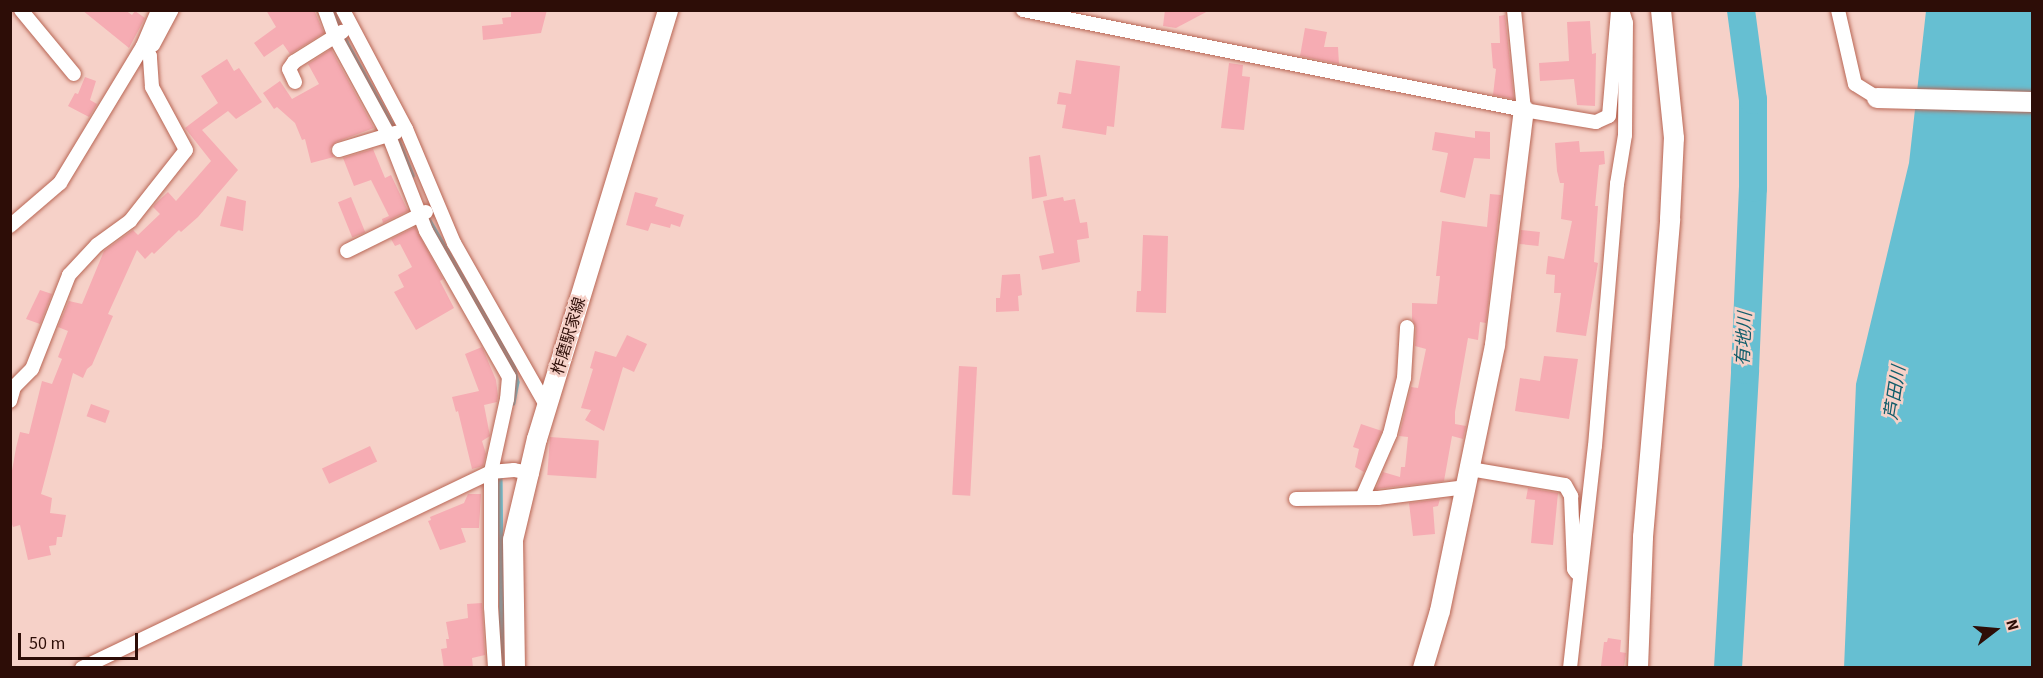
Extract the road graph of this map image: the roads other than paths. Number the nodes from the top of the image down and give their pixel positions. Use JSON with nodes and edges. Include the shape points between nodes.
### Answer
{"nodes":[{"id":1,"x":21,"y":10,"type":"edge"},
{"id":2,"x":158,"y":10,"type":"edge"},
{"id":3,"x":172,"y":10,"type":"edge"},
{"id":4,"x":325,"y":10,"type":"edge"},
{"id":5,"x":343,"y":10,"type":"edge"},
{"id":6,"x":668,"y":10,"type":"edge"},
{"id":7,"x":1023,"y":10,"type":"edge"},
{"id":8,"x":1514,"y":10,"type":"edge"},
{"id":9,"x":1620,"y":10,"type":"edge"},
{"id":10,"x":1661,"y":10,"type":"edge"},
{"id":11,"x":1838,"y":10,"type":"edge"},
{"id":12,"x":351,"y":29,"type":"junction"},
{"id":13,"x":334,"y":35,"type":"junction"},
{"id":14,"x":147,"y":51,"type":"junction"},
{"id":15,"x":74,"y":74,"type":"dead end"},
{"id":16,"x":295,"y":82,"type":"dead end"},
{"id":17,"x":1876,"y":98,"type":"joint"},
{"id":18,"x":2032,"y":102,"type":"edge"},
{"id":19,"x":1524,"y":110,"type":"junction"},
{"id":20,"x":406,"y":129,"type":"junction"},
{"id":21,"x":389,"y":136,"type":"junction"},
{"id":22,"x":339,"y":150,"type":"dead end"},
{"id":23,"x":438,"y":207,"type":"junction"},
{"id":24,"x":420,"y":214,"type":"junction"},
{"id":25,"x":10,"y":226,"type":"edge"},
{"id":26,"x":347,"y":251,"type":"dead end"},
{"id":27,"x":1407,"y":327,"type":"dead end"},
{"id":28,"x":10,"y":401,"type":"edge"},
{"id":29,"x":547,"y":407,"type":"junction"},
{"id":30,"x":521,"y":471,"type":"junction"},
{"id":31,"x":491,"y":472,"type":"junction"},
{"id":32,"x":1468,"y":478,"type":"junction"},
{"id":33,"x":1362,"y":498,"type":"junction"},
{"id":34,"x":1296,"y":499,"type":"dead end"},
{"id":35,"x":1580,"y":577,"type":"junction"},
{"id":36,"x":82,"y":668,"type":"edge"},
{"id":37,"x":495,"y":668,"type":"edge"},
{"id":38,"x":515,"y":668,"type":"edge"},
{"id":39,"x":1423,"y":668,"type":"edge"},
{"id":40,"x":1570,"y":668,"type":"edge"},
{"id":41,"x":1638,"y":668,"type":"edge"}],
"edges":[{"from":1,"to":15,"type":"street"},
{"from":2,"to":14,"type":"street"},
{"from":3,"to":14,"type":"street"},
{"from":4,"to":13,"type":"street"},
{"from":5,"to":12,"type":"street"},
{"from":6,"to":29,"type":"street","name":"柞磨駅家線"},
{"from":7,"to":19,"type":"street"},
{"from":8,"to":19,"type":"street"},
{"from":9,"to":19,"type":"street","via":[[1609,116],[1596,122]]},
{"from":9,"to":35,"type":"street","via":[[1626,23],[1624,135]]},
{"from":10,"to":41,"type":"street","via":[[1674,138],[1644,526]]},
{"from":11,"to":17,"type":"street","via":[[1855,84]]},
{"from":12,"to":13,"type":"street"},
{"from":12,"to":20,"type":"street"},
{"from":13,"to":16,"type":"street","via":[[294,62],[289,69]]},
{"from":13,"to":21,"type":"street"},
{"from":14,"to":25,"type":"street","via":[[60,183]]},
{"from":14,"to":28,"type":"street","via":[[152,87],[186,150],[130,221],[97,245],[69,275],[32,369],[14,387]]},
{"from":17,"to":18,"type":"street"},
{"from":19,"to":32,"type":"street","via":[[1495,345]]},
{"from":20,"to":21,"type":"street"},
{"from":20,"to":23,"type":"street"},
{"from":21,"to":22,"type":"street"},
{"from":21,"to":24,"type":"street"},
{"from":23,"to":24,"type":"street"},
{"from":23,"to":29,"type":"street","via":[[454,243]]},
{"from":24,"to":26,"type":"street"},
{"from":24,"to":31,"type":"street","via":[[509,377]]},
{"from":27,"to":33,"type":"street","via":[[1404,378],[1390,434]]},
{"from":29,"to":30,"type":"street","name":"柞磨駅家線"},
{"from":30,"to":31,"type":"street"},
{"from":30,"to":38,"type":"street","name":"柞磨駅家線","via":[[513,540]]},
{"from":31,"to":36,"type":"street"},
{"from":31,"to":37,"type":"street","via":[[490,607]]},
{"from":32,"to":33,"type":"street"},
{"from":32,"to":35,"type":"street","via":[[1565,485],[1571,496],[1574,569]]},
{"from":32,"to":39,"type":"street","via":[[1440,611]]},
{"from":33,"to":34,"type":"street"},
{"from":35,"to":40,"type":"street"}]}
